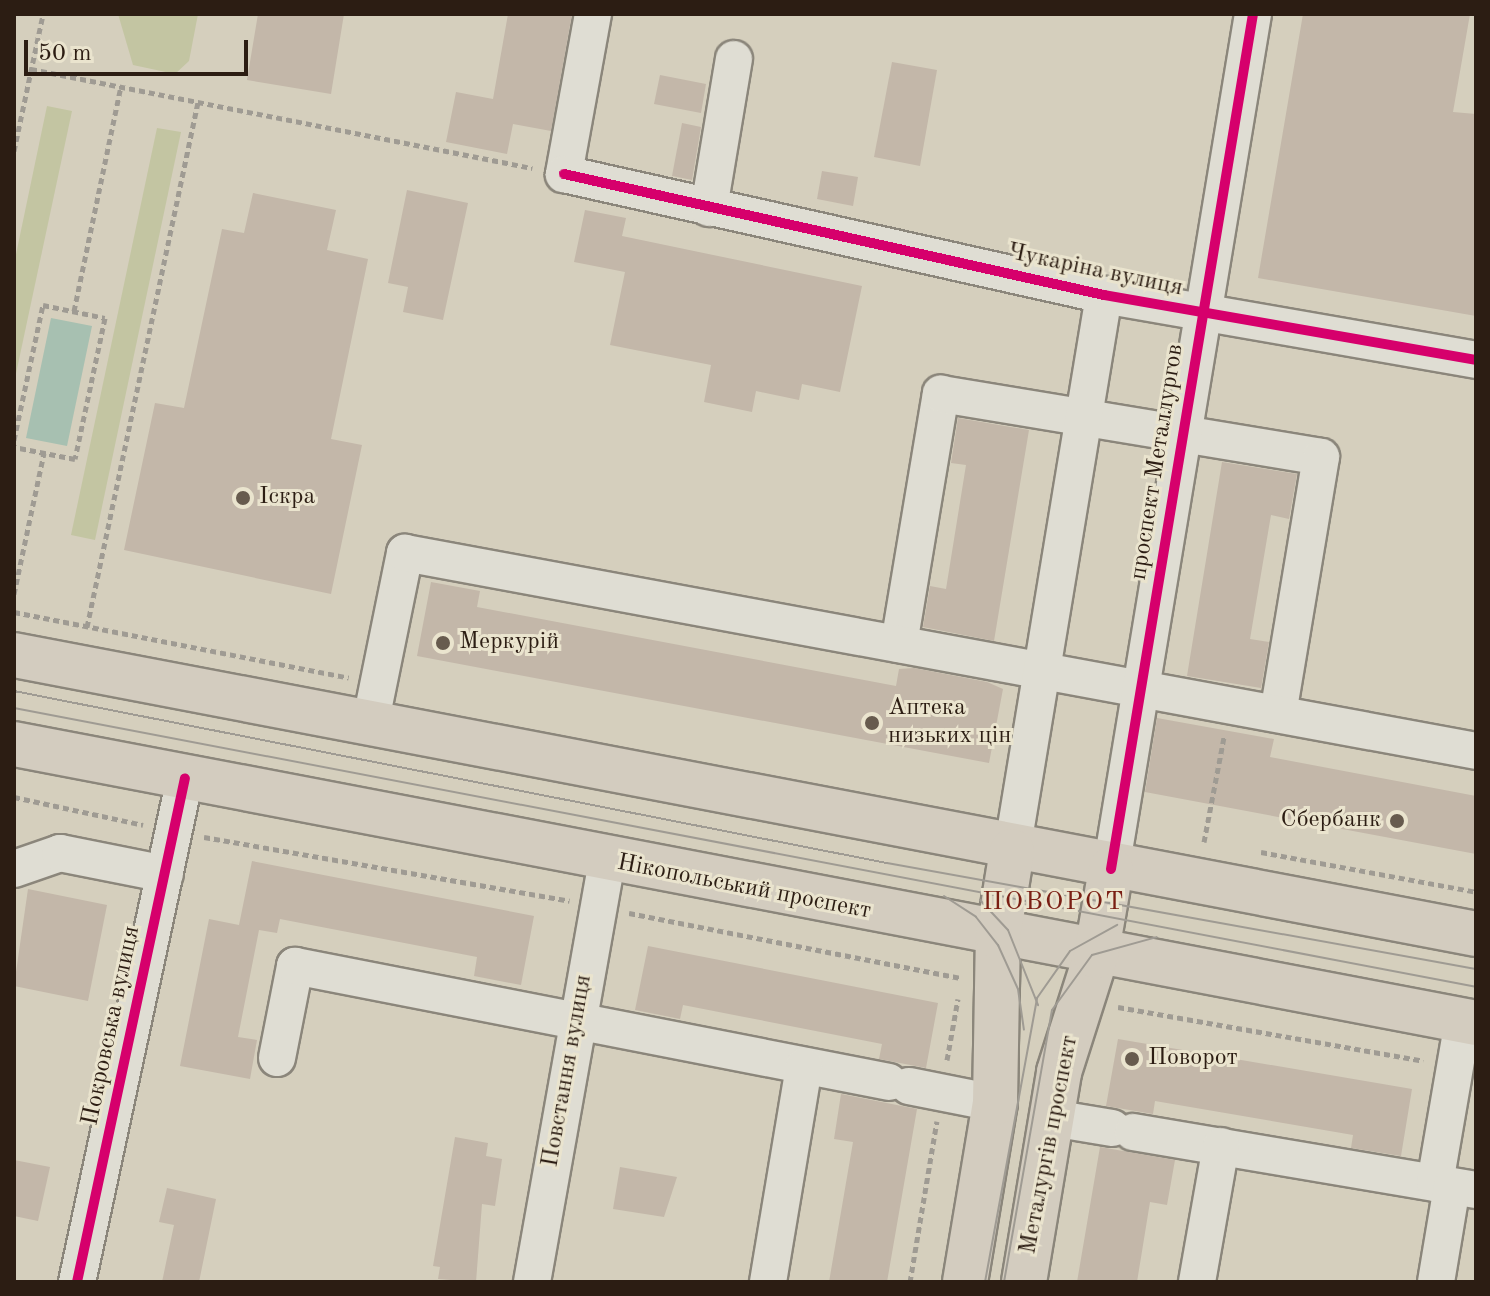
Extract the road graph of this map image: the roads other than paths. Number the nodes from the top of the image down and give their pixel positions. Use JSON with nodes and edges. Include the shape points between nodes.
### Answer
{"nodes":[{"id":1,"x":593,"y":14,"type":"edge"},
{"id":2,"x":1253,"y":14,"type":"edge"},
{"id":3,"x":734,"y":59,"type":"dead end"},
{"id":4,"x":709,"y":208,"type":"junction"},
{"id":5,"x":1104,"y":295,"type":"junction"},
{"id":6,"x":1203,"y":314,"type":"junction"},
{"id":7,"x":1476,"y":360,"type":"edge"},
{"id":8,"x":1084,"y":418,"type":"junction"},
{"id":9,"x":1183,"y":434,"type":"junction"},
{"id":10,"x":899,"y":644,"type":"junction"},
{"id":11,"x":14,"y":655,"type":"edge"},
{"id":12,"x":1042,"y":670,"type":"junction"},
{"id":13,"x":1141,"y":688,"type":"junction"},
{"id":14,"x":1278,"y":713,"type":"junction"},
{"id":15,"x":370,"y":725,"type":"junction"},
{"id":16,"x":14,"y":744,"type":"edge"},
{"id":17,"x":1476,"y":751,"type":"edge"},
{"id":18,"x":185,"y":778,"type":"junction"},
{"id":19,"x":1012,"y":851,"type":"junction"},
{"id":20,"x":607,"y":861,"type":"junction"},
{"id":21,"x":14,"y":869,"type":"edge"},
{"id":22,"x":1111,"y":869,"type":"junction"},
{"id":23,"x":165,"y":874,"type":"junction"},
{"id":24,"x":1476,"y":934,"type":"edge"},
{"id":25,"x":998,"y":937,"type":"junction"},
{"id":26,"x":1096,"y":956,"type":"junction"},
{"id":27,"x":575,"y":1021,"type":"junction"},
{"id":28,"x":1469,"y":1022,"type":"edge"},
{"id":29,"x":277,"y":1058,"type":"dead end"},
{"id":30,"x":804,"y":1066,"type":"junction"},
{"id":31,"x":995,"y":1103,"type":"junction"},
{"id":32,"x":1052,"y":1118,"type":"junction"},
{"id":33,"x":1221,"y":1146,"type":"junction"},
{"id":34,"x":1454,"y":1186,"type":"edge"},
{"id":35,"x":77,"y":1282,"type":"edge"},
{"id":36,"x":532,"y":1282,"type":"edge"},
{"id":37,"x":768,"y":1282,"type":"edge"},
{"id":38,"x":965,"y":1282,"type":"edge"},
{"id":39,"x":1024,"y":1282,"type":"edge"},
{"id":40,"x":1197,"y":1282,"type":"edge"},
{"id":41,"x":1436,"y":1282,"type":"edge"}],
"edges":[{"from":1,"to":4,"type":"street","name":"Чукаріна вулиця","via":[[564,174]]},
{"from":2,"to":6,"type":"street","name":"проспект Металлургов"},
{"from":3,"to":4,"type":"street"},
{"from":4,"to":5,"type":"street","name":"Чукаріна вулиця"},
{"from":5,"to":6,"type":"street","name":"Чукаріна вулиця"},
{"from":5,"to":8,"type":"street"},
{"from":6,"to":7,"type":"street","name":"Чукаріна вулиця"},
{"from":6,"to":9,"type":"street","name":"проспект Металлургов"},
{"from":8,"to":9,"type":"street"},
{"from":8,"to":10,"type":"street","via":[[941,394]]},
{"from":8,"to":12,"type":"street"},
{"from":9,"to":13,"type":"street","name":"проспект Металлургов"},
{"from":9,"to":14,"type":"street","via":[[1321,457]]},
{"from":10,"to":12,"type":"street"},
{"from":10,"to":15,"type":"street","via":[[405,553]]},
{"from":11,"to":15,"type":"main road"},
{"from":12,"to":13,"type":"street"},
{"from":12,"to":19,"type":"street"},
{"from":13,"to":14,"type":"street"},
{"from":13,"to":22,"type":"street","name":"проспект Металлургов"},
{"from":14,"to":17,"type":"street"},
{"from":15,"to":19,"type":"main road"},
{"from":16,"to":18,"type":"main road","name":"Нікопольський проспект"},
{"from":18,"to":20,"type":"main road","name":"Нікопольський проспект"},
{"from":18,"to":23,"type":"street","name":"Покровська вулиця"},
{"from":19,"to":22,"type":"main road"},
{"from":19,"to":25,"type":"main road"},
{"from":20,"to":25,"type":"main road","name":"Нікопольський проспект"},
{"from":20,"to":27,"type":"street","name":"Повстання вулиця"},
{"from":21,"to":23,"type":"street","via":[[60,853]]},
{"from":22,"to":24,"type":"main road"},
{"from":22,"to":26,"type":"main road","name":"Металургів проспект"},
{"from":23,"to":35,"type":"street","name":"Покровська вулиця"},
{"from":25,"to":26,"type":"main road","name":"Нікопольський проспект"},
{"from":25,"to":31,"type":"main road"},
{"from":26,"to":28,"type":"main road","name":"Нікопольський проспект"},
{"from":26,"to":32,"type":"main road","name":"Металургів проспект"},
{"from":27,"to":29,"type":"street","via":[[295,966]]},
{"from":27,"to":30,"type":"street"},
{"from":27,"to":36,"type":"street","name":"Повстання вулиця"},
{"from":28,"to":34,"type":"street","via":[[1455,1066]]},
{"from":30,"to":31,"type":"street"},
{"from":30,"to":37,"type":"street"},
{"from":31,"to":38,"type":"main road"},
{"from":32,"to":33,"type":"street"},
{"from":32,"to":39,"type":"main road","name":"Металургів проспект"},
{"from":33,"to":34,"type":"street"},
{"from":33,"to":40,"type":"street"},
{"from":34,"to":41,"type":"street"}]}
